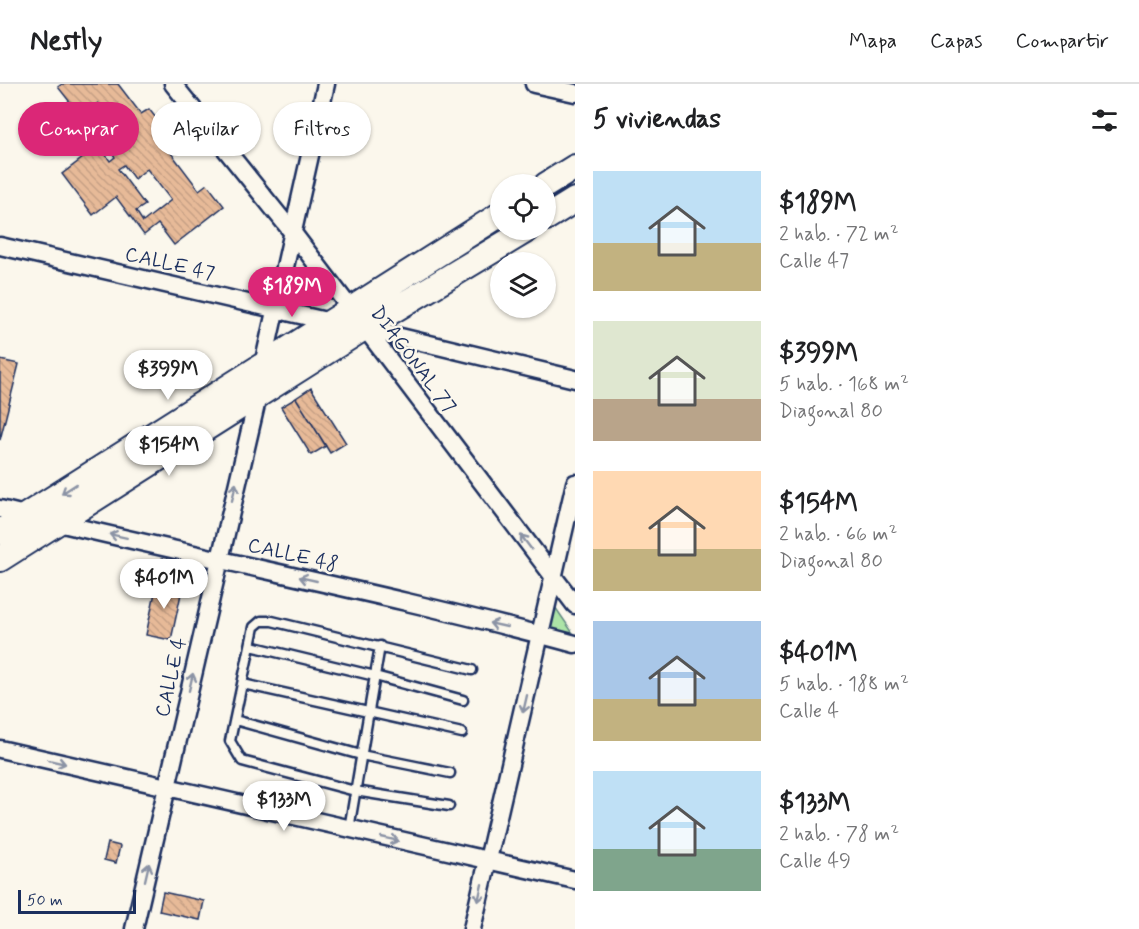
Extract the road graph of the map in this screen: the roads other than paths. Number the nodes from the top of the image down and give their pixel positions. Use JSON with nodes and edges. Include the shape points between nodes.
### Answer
{"nodes":[{"id":1,"x":174,"y":84,"type":"edge"},
{"id":2,"x":326,"y":84,"type":"edge"},
{"id":3,"x":534,"y":84,"type":"edge"},
{"id":4,"x":575,"y":93,"type":"edge"},
{"id":5,"x":575,"y":167,"type":"edge"},
{"id":6,"x":556,"y":179,"type":"edge"},
{"id":7,"x":575,"y":200,"type":"edge"},
{"id":8,"x":556,"y":212,"type":"edge"},
{"id":9,"x":490,"y":222,"type":"edge"},
{"id":10,"x":292,"y":233,"type":"junction"},
{"id":11,"x":506,"y":240,"type":"edge"},
{"id":12,"x":0,"y":246,"type":"edge"},
{"id":13,"x":276,"y":310,"type":"junction"},
{"id":14,"x":349,"y":320,"type":"junction"},
{"id":15,"x":263,"y":365,"type":"junction"},
{"id":16,"x":575,"y":379,"type":"edge"},
{"id":17,"x":258,"y":396,"type":"junction"},
{"id":18,"x":575,"y":483,"type":"edge"},
{"id":19,"x":0,"y":509,"type":"edge"},
{"id":20,"x":27,"y":515,"type":"junction"},
{"id":21,"x":57,"y":523,"type":"junction"},
{"id":22,"x":0,"y":532,"type":"edge"},
{"id":23,"x":219,"y":558,"type":"junction"},
{"id":24,"x":0,"y":559,"type":"edge"},
{"id":25,"x":552,"y":576,"type":"junction"},
{"id":26,"x":575,"y":605,"type":"edge"},
{"id":27,"x":541,"y":635,"type":"junction"},
{"id":28,"x":575,"y":644,"type":"edge"},
{"id":29,"x":251,"y":646,"type":"junction"},
{"id":30,"x":380,"y":646,"type":"junction"},
{"id":31,"x":472,"y":670,"type":"dead end"},
{"id":32,"x":375,"y":676,"type":"junction"},
{"id":33,"x":243,"y":684,"type":"junction"},
{"id":34,"x":463,"y":700,"type":"dead end"},
{"id":35,"x":369,"y":712,"type":"junction"},
{"id":36,"x":235,"y":720,"type":"junction"},
{"id":37,"x":462,"y":733,"type":"dead end"},
{"id":38,"x":0,"y":749,"type":"edge"},
{"id":39,"x":361,"y":754,"type":"junction"},
{"id":40,"x":450,"y":773,"type":"dead end"},
{"id":41,"x":166,"y":787,"type":"junction"},
{"id":42,"x":355,"y":791,"type":"junction"},
{"id":43,"x":449,"y":806,"type":"dead end"},
{"id":44,"x":349,"y":829,"type":"junction"},
{"id":45,"x":488,"y":861,"type":"junction"},
{"id":46,"x":575,"y":880,"type":"edge"},
{"id":47,"x":134,"y":929,"type":"edge"},
{"id":48,"x":472,"y":929,"type":"edge"}],
"edges":[{"from":1,"to":10,"type":"street","name":"DIAGONAL 77"},
{"from":2,"to":10,"type":"street","name":"CALLE 4"},
{"from":3,"to":4,"type":"street"},
{"from":5,"to":6,"type":"main road"},
{"from":7,"to":8,"type":"main road"},
{"from":9,"to":14,"type":"main road"},
{"from":10,"to":13,"type":"street","name":"CALLE 4"},
{"from":10,"to":14,"type":"street","name":"DIAGONAL 77"},
{"from":11,"to":14,"type":"main road"},
{"from":12,"to":13,"type":"street","name":"CALLE 47"},
{"from":13,"to":14,"type":"street","name":"CALLE 47"},
{"from":13,"to":15,"type":"street","name":"CALLE 4"},
{"from":14,"to":15,"type":"main road"},
{"from":14,"to":16,"type":"street","name":"CALLE 47"},
{"from":14,"to":17,"type":"main road"},
{"from":25,"to":14,"type":"street","name":"DIAGONAL 77","one_way":true},
{"from":15,"to":17,"type":"street","name":"CALLE 4"},
{"from":15,"to":20,"type":"main road","one_way":true},
{"from":17,"to":21,"type":"main road"},
{"from":23,"to":17,"type":"street","name":"CALLE 4","one_way":true},
{"from":18,"to":25,"type":"street"},
{"from":19,"to":20,"type":"street","name":"CALLE 48"},
{"from":20,"to":21,"type":"street","name":"CALLE 48"},
{"from":20,"to":22,"type":"main road"},
{"from":23,"to":21,"type":"street","name":"CALLE 48","one_way":true},
{"from":21,"to":24,"type":"main road"},
{"from":27,"to":23,"type":"street","name":"CALLE 48","one_way":true},
{"from":41,"to":23,"type":"street","name":"CALLE 4","one_way":true},
{"from":25,"to":26,"type":"street","name":"DIAGONAL 77"},
{"from":25,"to":27,"type":"street"},
{"from":27,"to":28,"type":"street","name":"CALLE 48"},
{"from":27,"to":45,"type":"street","one_way":true},
{"from":29,"to":30,"type":"lane","via":[[254,627],[261,621]]},
{"from":29,"to":32,"type":"lane"},
{"from":29,"to":33,"type":"lane"},
{"from":30,"to":31,"type":"lane"},
{"from":30,"to":32,"type":"lane"},
{"from":32,"to":34,"type":"lane"},
{"from":32,"to":35,"type":"lane"},
{"from":33,"to":35,"type":"lane"},
{"from":33,"to":36,"type":"lane"},
{"from":35,"to":37,"type":"lane"},
{"from":35,"to":39,"type":"lane"},
{"from":36,"to":39,"type":"lane"},
{"from":36,"to":42,"type":"lane","via":[[230,741],[242,761]]},
{"from":38,"to":41,"type":"street","one_way":true},
{"from":39,"to":40,"type":"lane"},
{"from":39,"to":42,"type":"lane"},
{"from":41,"to":44,"type":"street"},
{"from":47,"to":41,"type":"street","name":"CALLE 4","one_way":true},
{"from":42,"to":43,"type":"lane"},
{"from":42,"to":44,"type":"lane"},
{"from":44,"to":45,"type":"street","one_way":true},
{"from":45,"to":46,"type":"street"},
{"from":45,"to":48,"type":"street","one_way":true}]}
